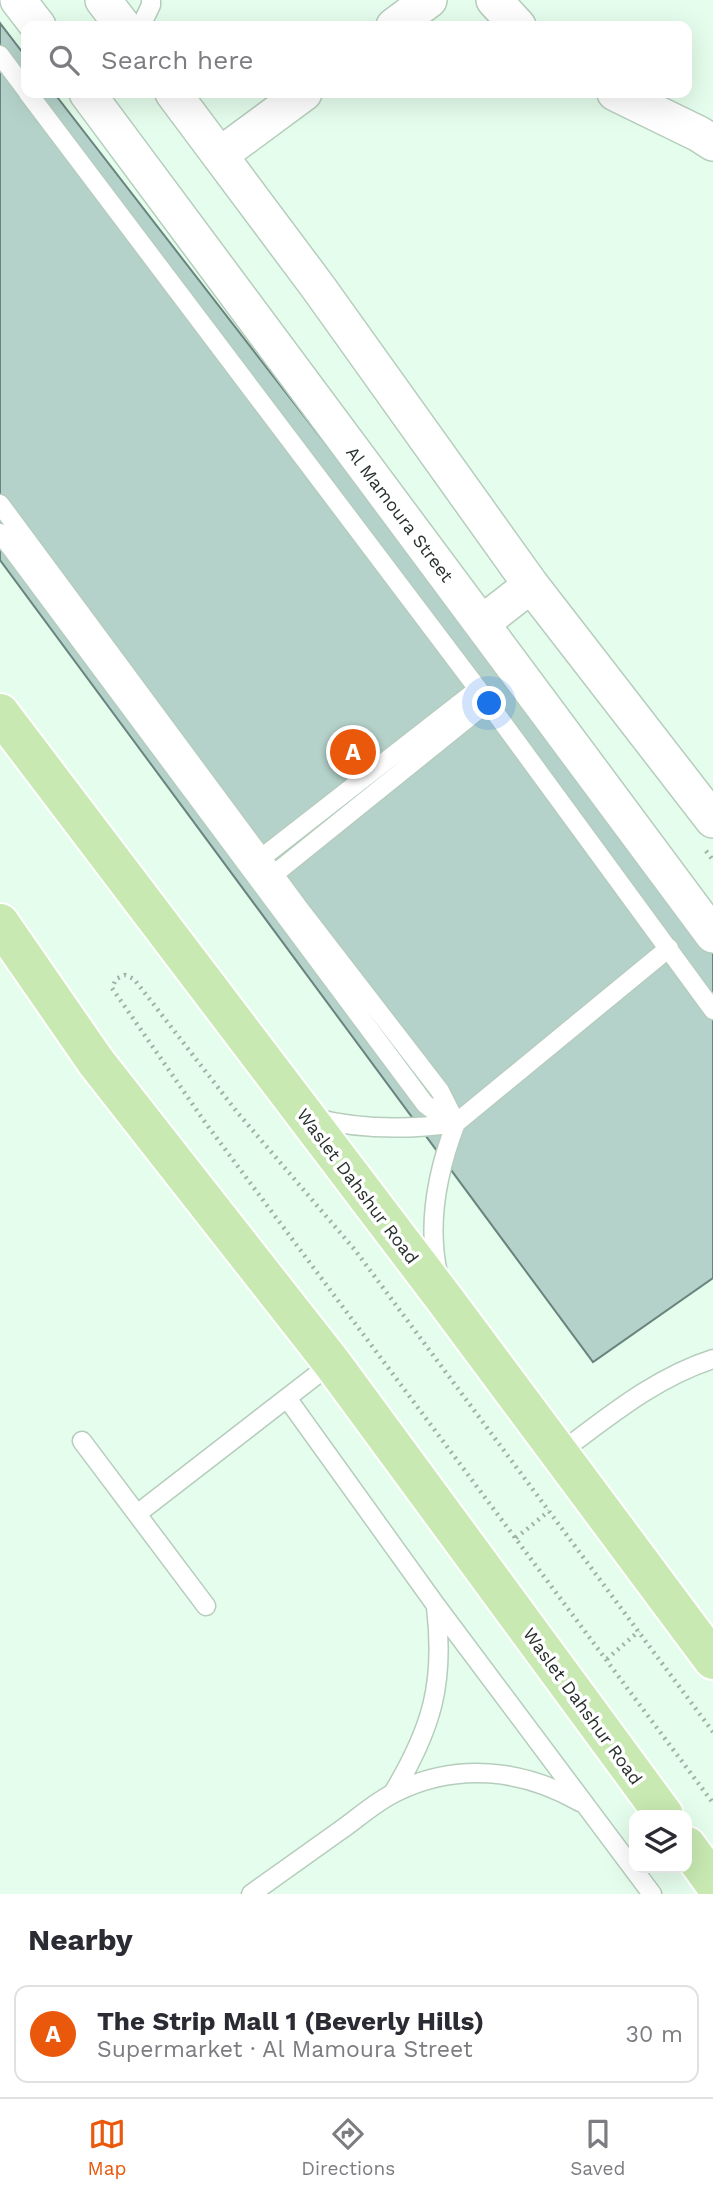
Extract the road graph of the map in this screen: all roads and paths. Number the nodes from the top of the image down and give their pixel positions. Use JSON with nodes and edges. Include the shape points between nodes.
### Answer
{"nodes":[{"id":1,"x":18,"y":0,"type":"edge"},
{"id":2,"x":103,"y":0,"type":"edge"},
{"id":3,"x":151,"y":0,"type":"edge"},
{"id":4,"x":429,"y":0,"type":"edge"},
{"id":5,"x":494,"y":0,"type":"edge"},
{"id":6,"x":34,"y":21,"type":"edge"},
{"id":7,"x":119,"y":21,"type":"edge"},
{"id":8,"x":143,"y":21,"type":"edge"},
{"id":9,"x":401,"y":21,"type":"edge"},
{"id":10,"x":513,"y":21,"type":"edge"},
{"id":11,"x":0,"y":55,"type":"edge"},
{"id":12,"x":21,"y":83,"type":"edge"},
{"id":13,"x":32,"y":98,"type":"edge"},
{"id":14,"x":91,"y":98,"type":"edge"},
{"id":15,"x":177,"y":98,"type":"edge"},
{"id":16,"x":297,"y":98,"type":"edge"},
{"id":17,"x":625,"y":98,"type":"edge"},
{"id":18,"x":713,"y":143,"type":"edge"},
{"id":19,"x":220,"y":155,"type":"junction"},
{"id":20,"x":0,"y":504,"type":"edge"},
{"id":21,"x":0,"y":533,"type":"edge"},
{"id":22,"x":531,"y":585,"type":"junction"},
{"id":23,"x":482,"y":623,"type":"junction"},
{"id":24,"x":483,"y":695,"type":"junction"},
{"id":25,"x":0,"y":713,"type":"edge"},
{"id":26,"x":713,"y":820,"type":"edge"},
{"id":27,"x":255,"y":862,"type":"junction"},
{"id":28,"x":268,"y":879,"type":"junction"},
{"id":29,"x":0,"y":923,"type":"edge"},
{"id":30,"x":713,"y":934,"type":"edge"},
{"id":31,"x":669,"y":948,"type":"junction"},
{"id":32,"x":713,"y":1010,"type":"edge"},
{"id":33,"x":304,"y":1115,"type":"junction"},
{"id":34,"x":456,"y":1123,"type":"junction"},
{"id":35,"x":446,"y":1301,"type":"junction"},
{"id":36,"x":713,"y":1359,"type":"edge"},
{"id":37,"x":332,"y":1363,"type":"junction"},
{"id":38,"x":287,"y":1398,"type":"junction"},
{"id":39,"x":82,"y":1441,"type":"dead end"},
{"id":40,"x":558,"y":1454,"type":"junction"},
{"id":41,"x":549,"y":1511,"type":"junction"},
{"id":42,"x":137,"y":1514,"type":"junction"},
{"id":43,"x":516,"y":1538,"type":"junction"},
{"id":44,"x":435,"y":1604,"type":"junction"},
{"id":45,"x":206,"y":1606,"type":"dead end"},
{"id":46,"x":639,"y":1630,"type":"junction"},
{"id":47,"x":710,"y":1649,"type":"edge"},
{"id":48,"x":607,"y":1659,"type":"junction"},
{"id":49,"x":713,"y":1732,"type":"edge"},
{"id":50,"x":393,"y":1793,"type":"junction"},
{"id":51,"x":713,"y":1802,"type":"edge"},
{"id":52,"x":586,"y":1805,"type":"junction"},
{"id":53,"x":660,"y":1810,"type":"edge"},
{"id":54,"x":692,"y":1853,"type":"edge"},
{"id":55,"x":713,"y":1882,"type":"edge"},
{"id":56,"x":251,"y":1894,"type":"edge"},
{"id":57,"x":652,"y":1894,"type":"edge"}],
"edges":[{"from":1,"to":6,"type":"street"},
{"from":2,"to":7,"type":"street"},
{"from":3,"to":8,"type":"lane"},
{"from":4,"to":9,"type":"street"},
{"from":5,"to":10,"type":"street"},
{"from":11,"to":12,"type":"lane"},
{"from":13,"to":24,"type":"lane"},
{"from":14,"to":23,"type":"street","name":"Al Mamoura Street"},
{"from":15,"to":19,"type":"street"},
{"from":16,"to":19,"type":"street"},
{"from":17,"to":18,"type":"street"},
{"from":19,"to":22,"type":"street"},
{"from":20,"to":27,"type":"lane"},
{"from":21,"to":27,"type":"lane"},
{"from":22,"to":23,"type":"street"},
{"from":22,"to":26,"type":"street"},
{"from":23,"to":30,"type":"street","name":"Al Mamoura Street"},
{"from":24,"to":27,"type":"lane"},
{"from":24,"to":28,"type":"lane"},
{"from":24,"to":31,"type":"lane"},
{"from":25,"to":33,"type":"main road","name":"Waslet Dahshur Road"},
{"from":27,"to":28,"type":"lane"},
{"from":28,"to":34,"type":"lane","via":[[425,1104]]},
{"from":29,"to":37,"type":"main road","name":"Waslet Dahshur Road","via":[[96,1062]]},
{"from":31,"to":32,"type":"lane"},
{"from":31,"to":34,"type":"lane"},
{"from":33,"to":34,"type":"lane","via":[[395,1129]]},
{"from":33,"to":35,"type":"main road","name":"Waslet Dahshur Road"},
{"from":34,"to":35,"type":"lane","via":[[440,1171],[434,1211],[435,1252]]},
{"from":35,"to":40,"type":"main road","name":"Waslet Dahshur Road"},
{"from":36,"to":40,"type":"lane","via":[[646,1389]]},
{"from":37,"to":38,"type":"lane"},
{"from":37,"to":53,"type":"main road","name":"Waslet Dahshur Road"},
{"from":38,"to":42,"type":"lane"},
{"from":38,"to":44,"type":"lane"},
{"from":39,"to":42,"type":"lane"},
{"from":40,"to":47,"type":"main road","name":"Waslet Dahshur Road"},
{"from":41,"to":43,"type":"path"},
{"from":41,"to":43,"type":"path","via":[[355,1250],[237,1112],[134,979],[125,975],[116,979],[113,988],[207,1125]]},
{"from":41,"to":46,"type":"path"},
{"from":42,"to":45,"type":"lane"},
{"from":43,"to":48,"type":"path"},
{"from":44,"to":50,"type":"lane","via":[[440,1643],[438,1683],[414,1759]]},
{"from":44,"to":52,"type":"lane"},
{"from":46,"to":48,"type":"path"},
{"from":46,"to":49,"type":"path"},
{"from":48,"to":51,"type":"path"},
{"from":50,"to":52,"type":"lane","via":[[447,1775],[491,1772],[546,1785]]},
{"from":50,"to":56,"type":"lane"},
{"from":52,"to":57,"type":"lane"},
{"from":54,"to":55,"type":"main road"}]}
